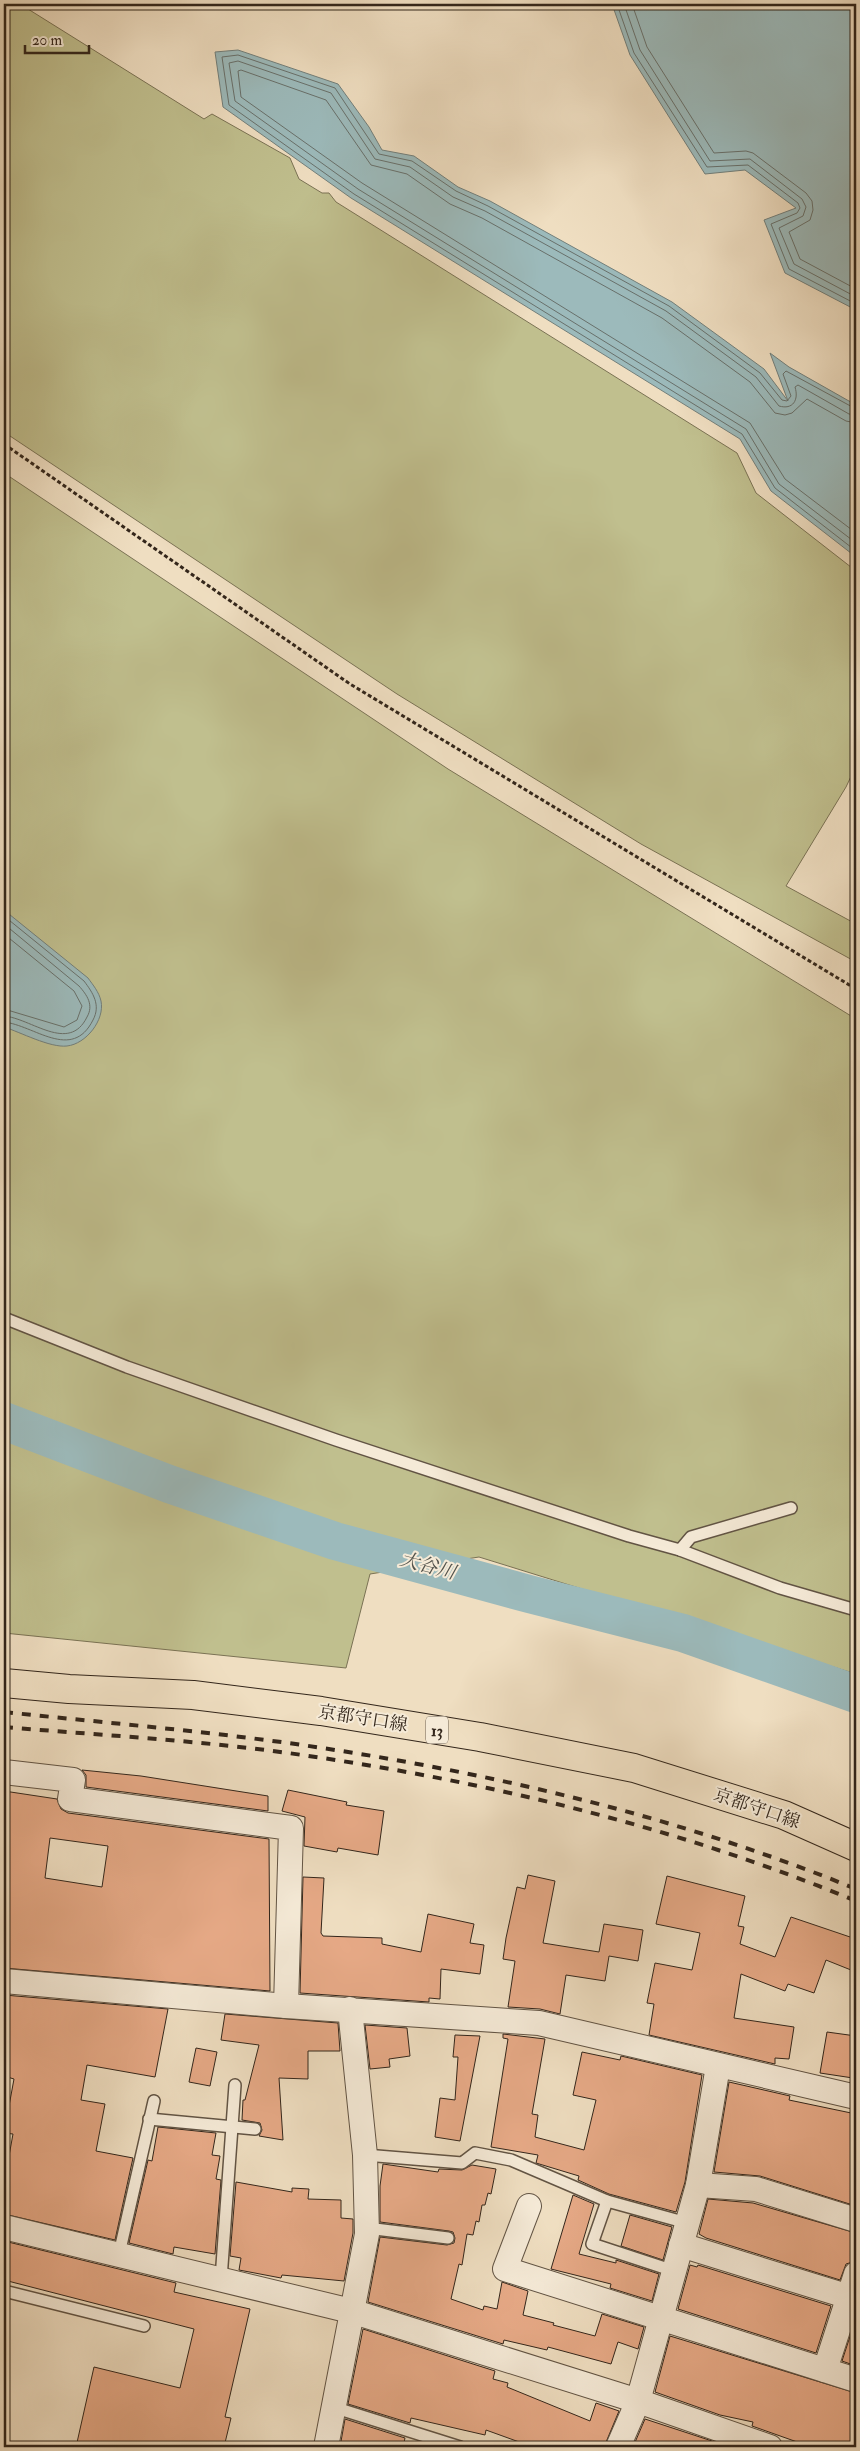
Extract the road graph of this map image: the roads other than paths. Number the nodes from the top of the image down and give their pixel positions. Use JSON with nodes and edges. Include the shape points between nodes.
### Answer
{"nodes":[{"id":1,"x":4,"y":1318,"type":"edge"},
{"id":2,"x":791,"y":1508,"type":"dead end"},
{"id":3,"x":680,"y":1550,"type":"junction"},
{"id":4,"x":856,"y":1610,"type":"edge"},
{"id":5,"x":4,"y":1683,"type":"edge"},
{"id":6,"x":4,"y":1772,"type":"edge"},
{"id":7,"x":856,"y":1846,"type":"edge"},
{"id":8,"x":4,"y":1981,"type":"edge"},
{"id":9,"x":286,"y":2006,"type":"junction"},
{"id":10,"x":350,"y":2009,"type":"junction"},
{"id":11,"x":718,"y":2066,"type":"junction"},
{"id":12,"x":236,"y":2085,"type":"dead end"},
{"id":13,"x":856,"y":2098,"type":"edge"},
{"id":14,"x":154,"y":2101,"type":"dead end"},
{"id":15,"x":149,"y":2119,"type":"junction"},
{"id":16,"x":232,"y":2126,"type":"junction"},
{"id":17,"x":255,"y":2129,"type":"dead end"},
{"id":18,"x":366,"y":2156,"type":"junction"},
{"id":19,"x":698,"y":2185,"type":"junction"},
{"id":20,"x":607,"y":2201,"type":"junction"},
{"id":21,"x":856,"y":2220,"type":"edge"},
{"id":22,"x":530,"y":2221,"type":"dead end"},
{"id":23,"x":4,"y":2227,"type":"edge"},
{"id":24,"x":367,"y":2228,"type":"junction"},
{"id":25,"x":684,"y":2234,"type":"junction"},
{"id":26,"x":448,"y":2238,"type":"dead end"},
{"id":27,"x":119,"y":2254,"type":"junction"},
{"id":28,"x":674,"y":2271,"type":"junction"},
{"id":29,"x":856,"y":2274,"type":"edge"},
{"id":30,"x":222,"y":2279,"type":"junction"},
{"id":31,"x":4,"y":2291,"type":"edge"},
{"id":32,"x":852,"y":2298,"type":"edge"},
{"id":33,"x":350,"y":2311,"type":"junction"},
{"id":34,"x":661,"y":2318,"type":"junction"},
{"id":35,"x":144,"y":2326,"type":"dead end"},
{"id":36,"x":825,"y":2370,"type":"junction"},
{"id":37,"x":856,"y":2380,"type":"edge"},
{"id":38,"x":638,"y":2402,"type":"junction"},
{"id":39,"x":333,"y":2406,"type":"junction"},
{"id":40,"x":326,"y":2447,"type":"edge"},
{"id":41,"x":460,"y":2447,"type":"edge"},
{"id":42,"x":618,"y":2447,"type":"edge"},
{"id":43,"x":770,"y":2447,"type":"edge"}],
"edges":[{"from":1,"to":3,"type":"lane","via":[[127,1367],[336,1440]]},
{"from":2,"to":3,"type":"lane","via":[[691,1537]]},
{"from":3,"to":4,"type":"lane","via":[[780,1588]]},
{"from":5,"to":7,"type":"main road","name":"京都守口線","number":"13","via":[[193,1695],[322,1711],[480,1737],[634,1768],[784,1815]]},
{"from":6,"to":9,"type":"street","via":[[73,1780],[70,1799],[291,1828]]},
{"from":8,"to":9,"type":"street"},
{"from":9,"to":10,"type":"street"},
{"from":10,"to":11,"type":"street","via":[[539,2023]]},
{"from":10,"to":18,"type":"street"},
{"from":11,"to":13,"type":"street"},
{"from":11,"to":19,"type":"street"},
{"from":12,"to":16,"type":"lane"},
{"from":14,"to":15,"type":"lane"},
{"from":15,"to":16,"type":"lane"},
{"from":15,"to":27,"type":"lane"},
{"from":16,"to":17,"type":"lane"},
{"from":16,"to":30,"type":"lane"},
{"from":18,"to":20,"type":"lane","via":[[462,2163],[475,2153],[511,2160]]},
{"from":18,"to":24,"type":"street"},
{"from":19,"to":21,"type":"street","via":[[756,2189]]},
{"from":19,"to":25,"type":"street"},
{"from":20,"to":25,"type":"lane"},
{"from":20,"to":28,"type":"lane","via":[[592,2244]]},
{"from":22,"to":34,"type":"street","via":[[504,2269]]},
{"from":23,"to":27,"type":"street"},
{"from":24,"to":26,"type":"lane"},
{"from":24,"to":33,"type":"street"},
{"from":25,"to":28,"type":"street"},
{"from":25,"to":32,"type":"street"},
{"from":27,"to":30,"type":"street"},
{"from":28,"to":34,"type":"street"},
{"from":29,"to":32,"type":"street"},
{"from":30,"to":33,"type":"street"},
{"from":31,"to":35,"type":"lane"},
{"from":32,"to":36,"type":"street"},
{"from":33,"to":38,"type":"street"},
{"from":33,"to":39,"type":"street"},
{"from":34,"to":36,"type":"street"},
{"from":34,"to":38,"type":"street"},
{"from":36,"to":37,"type":"street"},
{"from":38,"to":42,"type":"street"},
{"from":38,"to":43,"type":"street"},
{"from":39,"to":40,"type":"street"},
{"from":39,"to":41,"type":"lane"}]}
